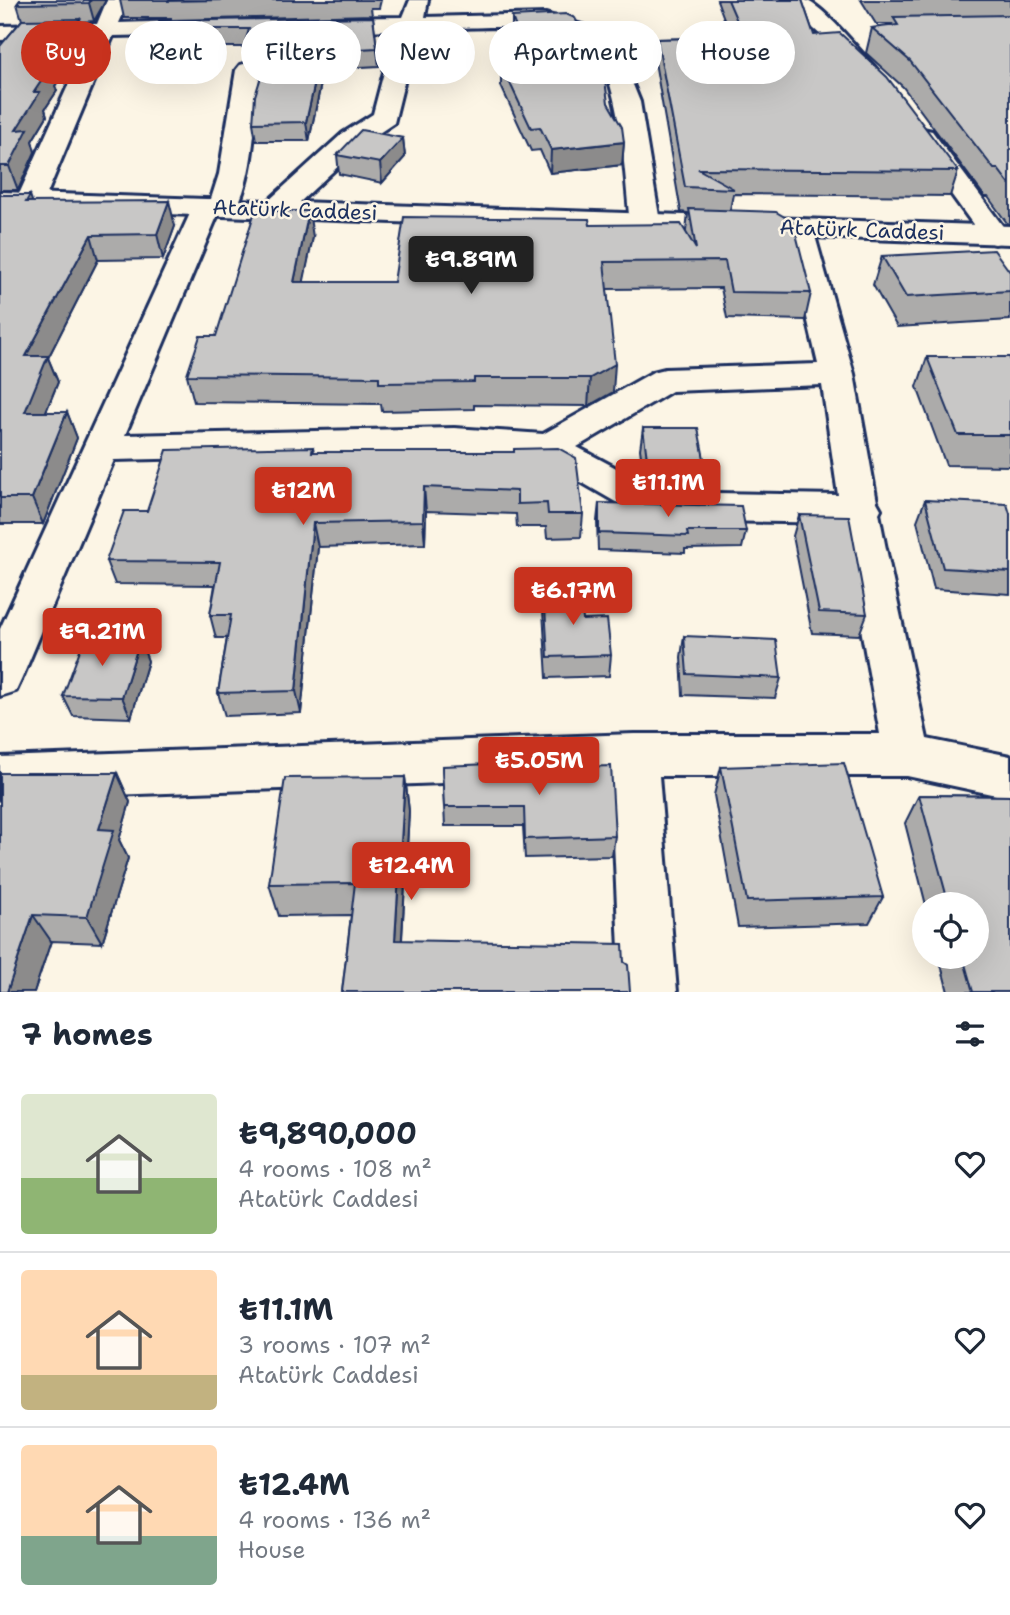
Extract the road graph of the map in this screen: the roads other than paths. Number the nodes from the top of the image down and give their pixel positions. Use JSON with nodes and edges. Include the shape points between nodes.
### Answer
{"nodes":[{"id":1,"x":118,"y":0,"type":"edge"},
{"id":2,"x":419,"y":0,"type":"edge"},
{"id":3,"x":793,"y":0,"type":"edge"},
{"id":4,"x":108,"y":21,"type":"edge"},
{"id":5,"x":410,"y":21,"type":"edge"},
{"id":6,"x":475,"y":22,"type":"edge"},
{"id":7,"x":234,"y":27,"type":"edge"},
{"id":8,"x":111,"y":30,"type":"edge"},
{"id":9,"x":21,"y":32,"type":"edge"},
{"id":10,"x":0,"y":33,"type":"edge"},
{"id":11,"x":861,"y":34,"type":"dead end"},
{"id":12,"x":834,"y":35,"type":"junction"},
{"id":13,"x":80,"y":84,"type":"edge"},
{"id":14,"x":246,"y":84,"type":"edge"},
{"id":15,"x":393,"y":84,"type":"edge"},
{"id":16,"x":882,"y":86,"type":"edge"},
{"id":17,"x":907,"y":116,"type":"edge"},
{"id":18,"x":0,"y":200,"type":"edge"},
{"id":19,"x":30,"y":201,"type":"junction"},
{"id":20,"x":215,"y":207,"type":"junction"},
{"id":21,"x":276,"y":209,"type":"junction"},
{"id":22,"x":645,"y":222,"type":"junction"},
{"id":23,"x":800,"y":228,"type":"junction"},
{"id":24,"x":1002,"y":235,"type":"edge"},
{"id":25,"x":837,"y":374,"type":"junction"},
{"id":26,"x":549,"y":447,"type":"junction"},
{"id":27,"x":101,"y":448,"type":"junction"},
{"id":28,"x":862,"y":509,"type":"junction"},
{"id":29,"x":0,"y":678,"type":"edge"},
{"id":30,"x":634,"y":755,"type":"junction"},
{"id":31,"x":907,"y":755,"type":"junction"},
{"id":32,"x":1010,"y":777,"type":"edge"},
{"id":33,"x":0,"y":778,"type":"edge"},
{"id":34,"x":649,"y":992,"type":"edge"}],
"edges":[{"from":1,"to":4,"type":"street"},
{"from":2,"to":5,"type":"street"},
{"from":3,"to":12,"type":"street"},
{"from":6,"to":22,"type":"street","via":[[546,20],[594,36],[611,60],[628,102]]},
{"from":7,"to":8,"type":"street"},
{"from":9,"to":10,"type":"street"},
{"from":11,"to":12,"type":"street"},
{"from":12,"to":16,"type":"street"},
{"from":13,"to":19,"type":"street"},
{"from":14,"to":20,"type":"street","via":[[233,174]]},
{"from":15,"to":21,"type":"street","via":[[385,118],[352,139]]},
{"from":17,"to":24,"type":"street"},
{"from":18,"to":19,"type":"street","name":"Atatürk Caddesi"},
{"from":19,"to":20,"type":"street","name":"Atatürk Caddesi"},
{"from":20,"to":21,"type":"street","name":"Atatürk Caddesi"},
{"from":20,"to":27,"type":"street"},
{"from":21,"to":22,"type":"street","name":"Atatürk Caddesi"},
{"from":22,"to":23,"type":"street","name":"Atatürk Caddesi"},
{"from":23,"to":24,"type":"street","name":"Atatürk Caddesi"},
{"from":23,"to":25,"type":"street"},
{"from":25,"to":26,"type":"street","via":[[665,380]]},
{"from":25,"to":28,"type":"street"},
{"from":26,"to":27,"type":"street","via":[[454,440]]},
{"from":26,"to":28,"type":"street","via":[[653,506]]},
{"from":27,"to":29,"type":"street"},
{"from":28,"to":31,"type":"street"},
{"from":30,"to":31,"type":"street"},
{"from":30,"to":33,"type":"street"},
{"from":30,"to":34,"type":"street"},
{"from":31,"to":32,"type":"street"}]}
